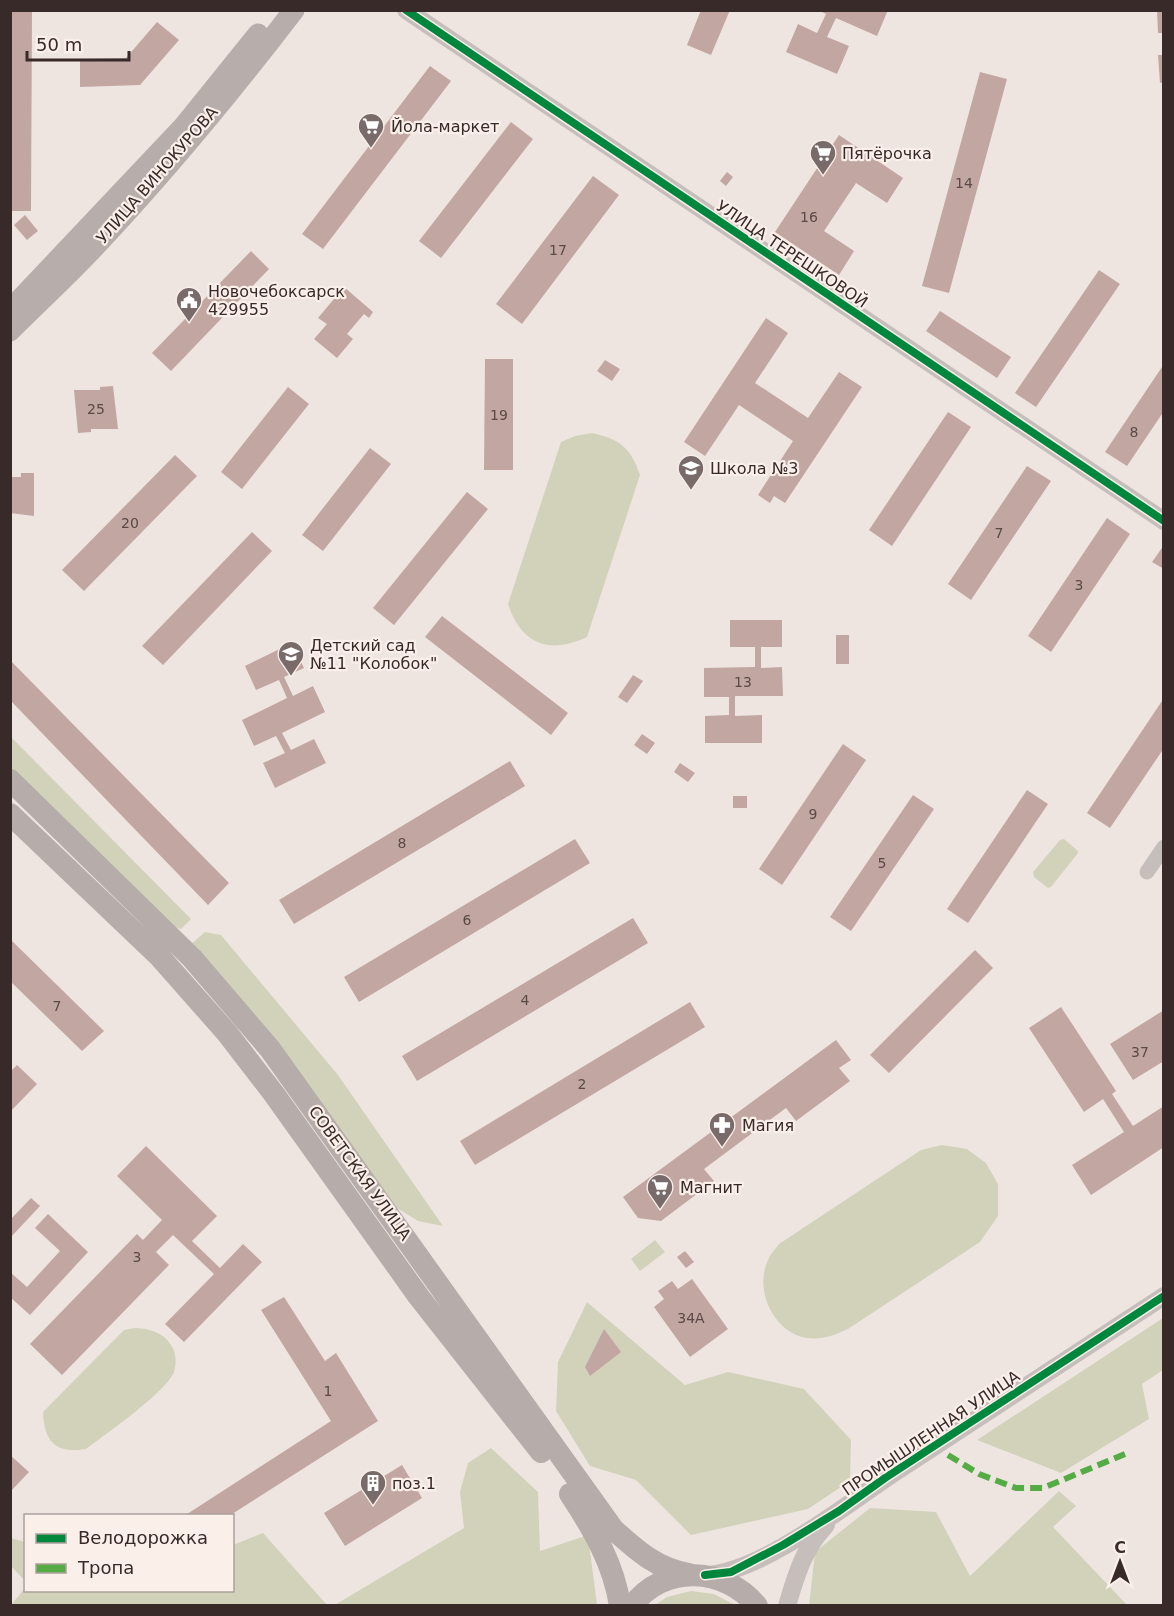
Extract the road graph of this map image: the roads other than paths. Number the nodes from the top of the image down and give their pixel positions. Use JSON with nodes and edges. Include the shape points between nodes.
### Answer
{"nodes":[{"id":1,"x":277,"y":10,"type":"edge"},
{"id":2,"x":294,"y":10,"type":"edge"},
{"id":3,"x":406,"y":10,"type":"edge"},
{"id":4,"x":10,"y":310,"type":"edge"},
{"id":5,"x":10,"y":331,"type":"edge"},
{"id":6,"x":1164,"y":521,"type":"edge"},
{"id":7,"x":10,"y":780,"type":"edge"},
{"id":8,"x":10,"y":814,"type":"edge"},
{"id":9,"x":1164,"y":848,"type":"edge"},
{"id":10,"x":1147,"y":872,"type":"dead end"},
{"id":11,"x":1164,"y":1296,"type":"edge"},
{"id":12,"x":535,"y":1430,"type":"junction"},
{"id":13,"x":569,"y":1478,"type":"junction"},
{"id":14,"x":839,"y":1511,"type":"junction"},
{"id":15,"x":697,"y":1574,"type":"junction"},
{"id":16,"x":620,"y":1605,"type":"edge"},
{"id":17,"x":632,"y":1605,"type":"edge"},
{"id":18,"x":757,"y":1605,"type":"edge"},
{"id":19,"x":787,"y":1605,"type":"edge"}],
"edges":[{"from":1,"to":4,"type":"main road","name":"УЛИЦА ВИНОКУРОВА","via":[[183,127]]},
{"from":2,"to":5,"type":"main road","name":"УЛИЦА ВИНОКУРОВА","via":[[167,167]]},
{"from":3,"to":6,"type":"street","name":"УЛИЦА ТЕРЕШКОВОЙ"},
{"from":7,"to":12,"type":"main road","name":"СОВЕТСКАЯ УЛИЦА","via":[[176,941],[245,1018],[293,1079]]},
{"from":8,"to":12,"type":"main road","name":"СОВЕТСКАЯ УЛИЦА","via":[[159,956],[227,1033],[419,1298]]},
{"from":9,"to":10,"type":"street"},
{"from":11,"to":14,"type":"street","name":"ПРОМЫШЛЕННАЯ УЛИЦА"},
{"from":12,"to":13,"type":"main road","name":"СОВЕТСКАЯ УЛИЦА"},
{"from":13,"to":15,"type":"main road","name":"СОВЕТСКАЯ УЛИЦА","via":[[613,1528],[650,1560]]},
{"from":13,"to":16,"type":"main road","name":"СОВЕТСКАЯ УЛИЦА","via":[[612,1571]]},
{"from":14,"to":15,"type":"street","name":"ПРОМЫШЛЕННАЯ УЛИЦА","via":[[743,1567],[731,1572]]},
{"from":14,"to":19,"type":"street","name":"ПРОМЫШЛЕННАЯ УЛИЦА","via":[[806,1549]]},
{"from":15,"to":17,"type":"main road","via":[[659,1583]]},
{"from":15,"to":18,"type":"main road","name":"СОВЕТСКАЯ УЛИЦА","via":[[733,1584]]}]}
